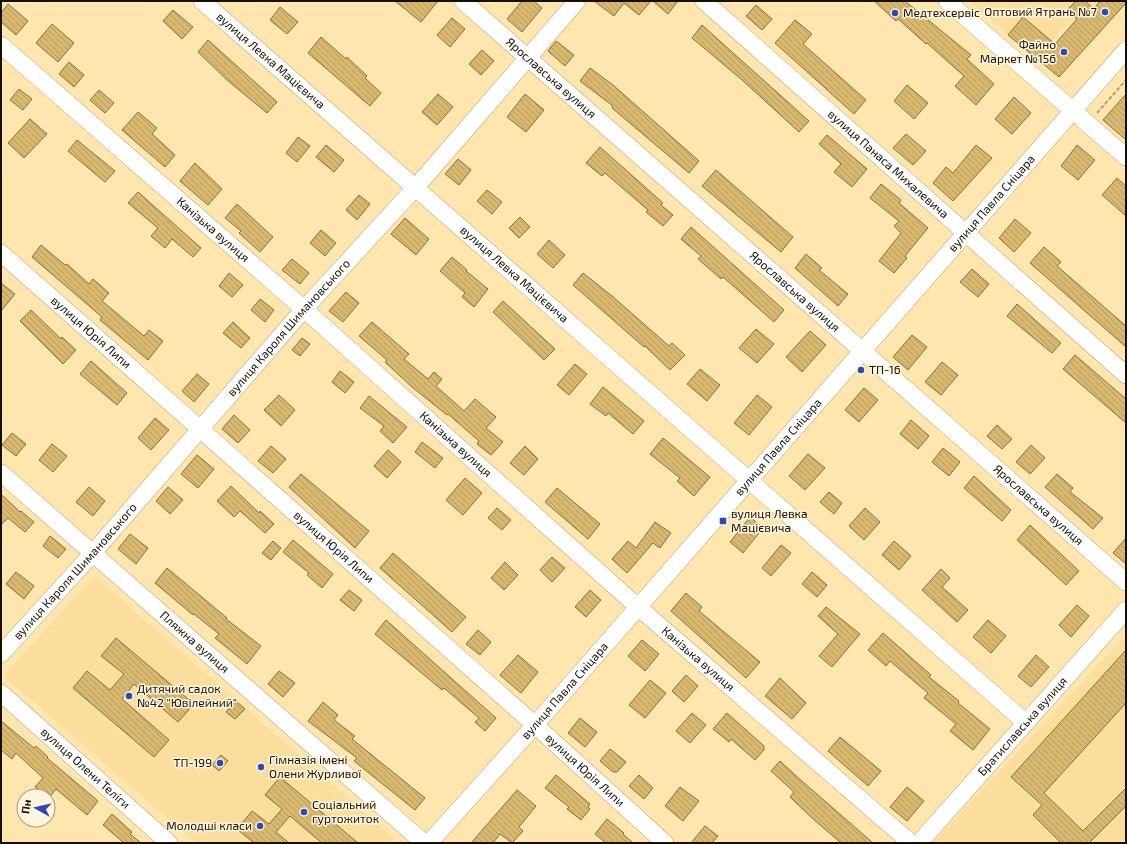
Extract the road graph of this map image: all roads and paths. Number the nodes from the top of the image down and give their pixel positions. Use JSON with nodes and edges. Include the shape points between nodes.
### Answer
{"nodes":[{"id":1,"x":202,"y":1,"type":"edge"},
{"id":2,"x":463,"y":1,"type":"edge"},
{"id":3,"x":577,"y":1,"type":"edge"},
{"id":4,"x":704,"y":1,"type":"edge"},
{"id":5,"x":947,"y":1,"type":"edge"},
{"id":6,"x":1,"y":45,"type":"edge"},
{"id":7,"x":1126,"y":50,"type":"edge"},
{"id":8,"x":528,"y":58,"type":"junction"},
{"id":9,"x":1126,"y":80,"type":"edge"},
{"id":10,"x":1073,"y":110,"type":"junction"},
{"id":11,"x":1088,"y":123,"type":"junction"},
{"id":12,"x":1126,"y":157,"type":"edge"},
{"id":13,"x":416,"y":187,"type":"junction"},
{"id":14,"x":965,"y":232,"type":"junction"},
{"id":15,"x":1,"y":253,"type":"edge"},
{"id":16,"x":304,"y":309,"type":"junction"},
{"id":17,"x":862,"y":352,"type":"junction"},
{"id":18,"x":1126,"y":375,"type":"edge"},
{"id":19,"x":200,"y":429,"type":"junction"},
{"id":20,"x":1,"y":473,"type":"edge"},
{"id":21,"x":747,"y":480,"type":"junction"},
{"id":22,"x":92,"y":554,"type":"junction"},
{"id":23,"x":1126,"y":582,"type":"edge"},
{"id":24,"x":638,"y":607,"type":"junction"},
{"id":25,"x":1126,"y":610,"type":"edge"},
{"id":26,"x":1,"y":654,"type":"edge"},
{"id":27,"x":1,"y":693,"type":"edge"},
{"id":28,"x":1025,"y":722,"type":"junction"},
{"id":29,"x":535,"y":725,"type":"junction"},
{"id":30,"x":169,"y":843,"type":"edge"},
{"id":31,"x":424,"y":843,"type":"edge"},
{"id":32,"x":429,"y":843,"type":"edge"},
{"id":33,"x":665,"y":843,"type":"edge"},
{"id":34,"x":911,"y":843,"type":"edge"},
{"id":35,"x":919,"y":843,"type":"edge"}],
"edges":[{"from":1,"to":13,"type":"street","name":"вулиця Левка Мацієвича"},
{"from":2,"to":8,"type":"street","name":"Ярославська вулиця"},
{"from":3,"to":8,"type":"street","name":"вулиця Кароля Шимановського"},
{"from":4,"to":14,"type":"street","name":"вулиця Панаса Михалевича"},
{"from":5,"to":10,"type":"street"},
{"from":6,"to":16,"type":"street","name":"Канізька вулиця"},
{"from":7,"to":10,"type":"street","name":"вулиця Павла Сніцара"},
{"from":8,"to":13,"type":"street","name":"вулиця Кароля Шимановського"},
{"from":8,"to":17,"type":"street","name":"Ярославська вулиця"},
{"from":9,"to":11,"type":"path"},
{"from":10,"to":11,"type":"street"},
{"from":10,"to":14,"type":"street","name":"вулиця Павла Сніцара"},
{"from":11,"to":12,"type":"street"},
{"from":13,"to":16,"type":"street","name":"вулиця Кароля Шимановського"},
{"from":13,"to":21,"type":"street","name":"вулиця Левка Мацієвича"},
{"from":14,"to":17,"type":"street","name":"вулиця Павла Сніцара"},
{"from":14,"to":18,"type":"street","name":"вулиця Панаса Михалевича"},
{"from":15,"to":19,"type":"street","name":"вулиця Юрія Липи"},
{"from":16,"to":19,"type":"street","name":"вулиця Кароля Шимановського"},
{"from":16,"to":24,"type":"street","name":"Канізька вулиця"},
{"from":17,"to":21,"type":"street","name":"вулиця Павла Сніцара"},
{"from":17,"to":23,"type":"street","name":"Ярославська вулиця"},
{"from":19,"to":22,"type":"street","name":"вулиця Кароля Шимановського"},
{"from":19,"to":29,"type":"street","name":"вулиця Юрія Липи"},
{"from":20,"to":22,"type":"street","name":"Пляжна вулиця"},
{"from":21,"to":24,"type":"street","name":"вулиця Павла Сніцара"},
{"from":21,"to":28,"type":"street","name":"вулиця Левка Мацієвича"},
{"from":22,"to":26,"type":"street","name":"вулиця Кароля Шимановського"},
{"from":22,"to":31,"type":"street","name":"Пляжна вулиця"},
{"from":24,"to":29,"type":"street","name":"вулиця Павла Сніцара"},
{"from":24,"to":34,"type":"street","name":"Канізька вулиця"},
{"from":25,"to":28,"type":"street","name":"Братиславська вулиця"},
{"from":27,"to":30,"type":"street","name":"вулиця Олени Теліги"},
{"from":28,"to":35,"type":"street","name":"Братиславська вулиця"},
{"from":29,"to":32,"type":"street","name":"вулиця Павла Сніцара"},
{"from":29,"to":33,"type":"street","name":"вулиця Юрія Липи"}]}
